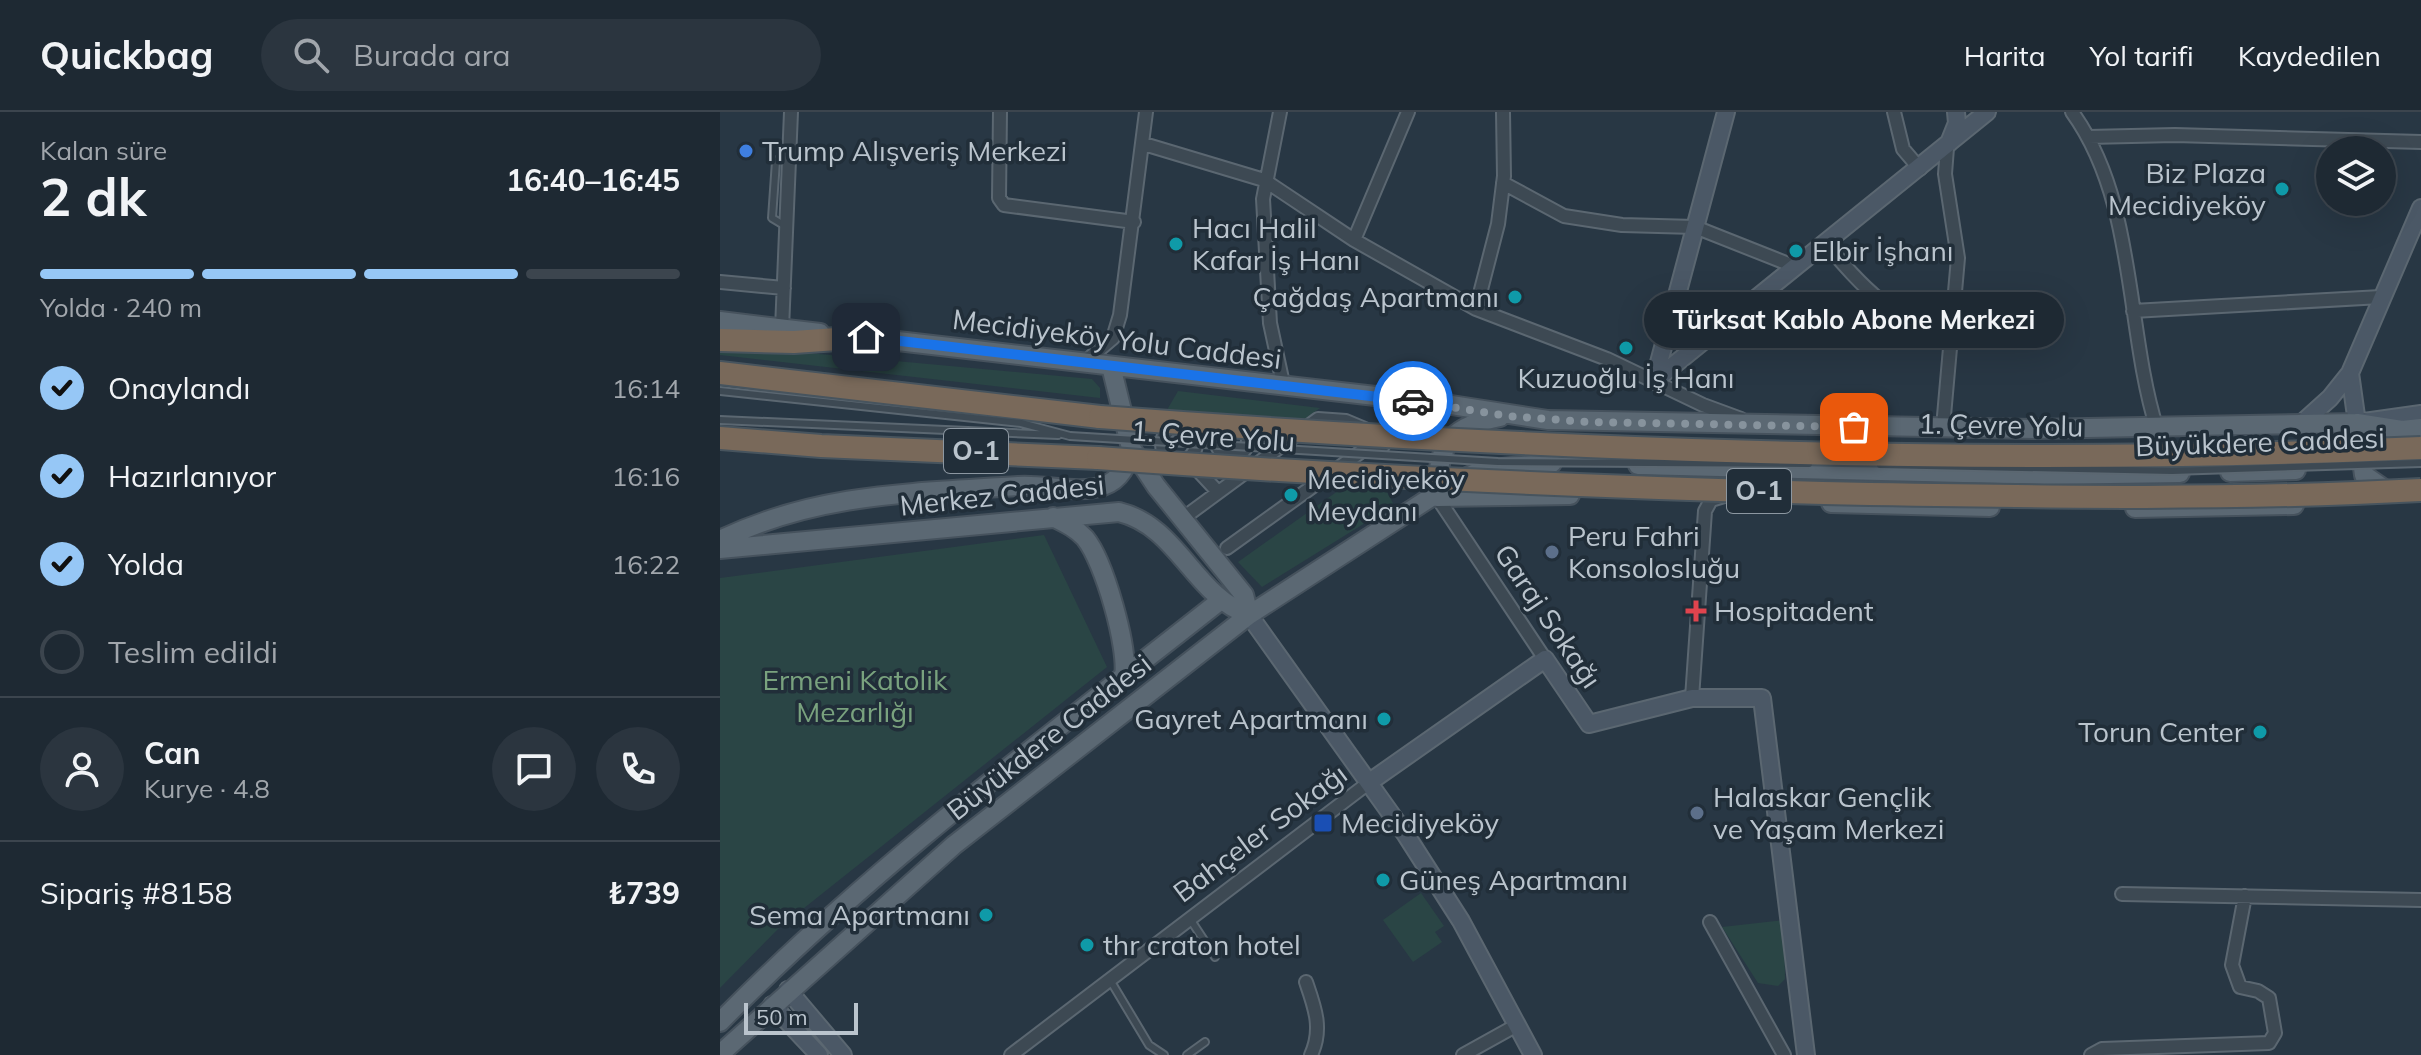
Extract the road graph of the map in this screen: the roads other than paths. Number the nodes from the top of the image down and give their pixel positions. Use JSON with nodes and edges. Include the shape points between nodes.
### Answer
{"nodes":[{"id":1,"x":791,"y":112,"type":"edge"},
{"id":2,"x":1000,"y":112,"type":"edge"},
{"id":3,"x":1146,"y":112,"type":"edge"},
{"id":4,"x":1280,"y":112,"type":"edge"},
{"id":5,"x":1408,"y":112,"type":"edge"},
{"id":6,"x":1503,"y":112,"type":"edge"},
{"id":7,"x":1726,"y":112,"type":"edge"},
{"id":8,"x":1894,"y":112,"type":"edge"},
{"id":9,"x":1956,"y":112,"type":"edge"},
{"id":10,"x":1987,"y":112,"type":"edge"},
{"id":11,"x":2072,"y":112,"type":"edge"},
{"id":12,"x":2088,"y":137,"type":"junction"},
{"id":13,"x":2421,"y":142,"type":"edge"},
{"id":14,"x":1144,"y":144,"type":"junction"},
{"id":15,"x":1947,"y":148,"type":"junction"},
{"id":16,"x":1920,"y":169,"type":"junction"},
{"id":17,"x":1264,"y":180,"type":"junction"},
{"id":18,"x":1503,"y":183,"type":"junction"},
{"id":19,"x":2421,"y":208,"type":"edge"},
{"id":20,"x":1134,"y":222,"type":"junction"},
{"id":21,"x":1695,"y":227,"type":"junction"},
{"id":22,"x":1354,"y":240,"type":"junction"},
{"id":23,"x":1825,"y":243,"type":"junction"},
{"id":24,"x":1796,"y":267,"type":"junction"},
{"id":25,"x":720,"y":282,"type":"edge"},
{"id":26,"x":784,"y":288,"type":"junction"},
{"id":27,"x":2381,"y":297,"type":"junction"},
{"id":28,"x":1476,"y":309,"type":"junction"},
{"id":29,"x":2133,"y":311,"type":"junction"},
{"id":30,"x":720,"y":321,"type":"edge"},
{"id":31,"x":782,"y":329,"type":"junction"},
{"id":32,"x":1951,"y":334,"type":"junction"},
{"id":33,"x":866,"y":337,"type":"junction"},
{"id":34,"x":720,"y":340,"type":"edge"},
{"id":35,"x":1083,"y":362,"type":"junction"},
{"id":36,"x":1111,"y":366,"type":"junction"},
{"id":37,"x":2350,"y":373,"type":"junction"},
{"id":38,"x":1654,"y":381,"type":"junction"},
{"id":39,"x":725,"y":382,"type":"edge"},
{"id":40,"x":1284,"y":388,"type":"junction"},
{"id":41,"x":867,"y":398,"type":"junction"},
{"id":42,"x":2421,"y":414,"type":"edge"},
{"id":43,"x":1507,"y":416,"type":"junction"},
{"id":44,"x":2357,"y":423,"type":"junction"},
{"id":45,"x":2300,"y":425,"type":"junction"},
{"id":46,"x":1764,"y":427,"type":"junction"},
{"id":47,"x":1943,"y":427,"type":"junction"},
{"id":48,"x":2421,"y":428,"type":"edge"},
{"id":49,"x":2157,"y":429,"type":"junction"},
{"id":50,"x":723,"y":432,"type":"edge"},
{"id":51,"x":1070,"y":436,"type":"junction"},
{"id":52,"x":1249,"y":443,"type":"dead end"},
{"id":53,"x":1286,"y":443,"type":"junction"},
{"id":54,"x":1369,"y":446,"type":"junction"},
{"id":55,"x":1445,"y":447,"type":"junction"},
{"id":56,"x":1131,"y":448,"type":"junction"},
{"id":57,"x":2421,"y":448,"type":"edge"},
{"id":58,"x":1187,"y":458,"type":"dead end"},
{"id":59,"x":2421,"y":463,"type":"edge"},
{"id":60,"x":2361,"y":467,"type":"junction"},
{"id":61,"x":1218,"y":492,"type":"junction"},
{"id":62,"x":2417,"y":495,"type":"edge"},
{"id":63,"x":1724,"y":496,"type":"junction"},
{"id":64,"x":1437,"y":497,"type":"junction"},
{"id":65,"x":1053,"y":517,"type":"junction"},
{"id":66,"x":1182,"y":519,"type":"junction"},
{"id":67,"x":720,"y":540,"type":"edge"},
{"id":68,"x":1227,"y":548,"type":"dead end"},
{"id":69,"x":720,"y":549,"type":"edge"},
{"id":70,"x":1221,"y":600,"type":"junction"},
{"id":71,"x":1249,"y":615,"type":"junction"},
{"id":72,"x":1545,"y":659,"type":"junction"},
{"id":73,"x":1124,"y":677,"type":"junction"},
{"id":74,"x":1692,"y":698,"type":"junction"},
{"id":75,"x":1371,"y":781,"type":"junction"},
{"id":76,"x":2122,"y":894,"type":"dead end"},
{"id":77,"x":2245,"y":896,"type":"junction"},
{"id":78,"x":2421,"y":900,"type":"edge"},
{"id":79,"x":1190,"y":919,"type":"junction"},
{"id":80,"x":1710,"y":922,"type":"dead end"},
{"id":81,"x":1215,"y":957,"type":"dead end"},
{"id":82,"x":772,"y":970,"type":"junction"},
{"id":83,"x":1110,"y":980,"type":"junction"},
{"id":84,"x":1306,"y":982,"type":"dead end"},
{"id":85,"x":755,"y":987,"type":"junction"},
{"id":86,"x":788,"y":990,"type":"junction"},
{"id":87,"x":772,"y":1005,"type":"junction"},
{"id":88,"x":720,"y":1022,"type":"edge"},
{"id":89,"x":1517,"y":1025,"type":"junction"},
{"id":90,"x":1032,"y":1039,"type":"junction"},
{"id":91,"x":1205,"y":1042,"type":"dead end"},
{"id":92,"x":720,"y":1054,"type":"edge"},
{"id":93,"x":1014,"y":1054,"type":"edge"},
{"id":94,"x":819,"y":1055,"type":"edge"},
{"id":95,"x":843,"y":1055,"type":"edge"},
{"id":96,"x":1037,"y":1055,"type":"edge"},
{"id":97,"x":1164,"y":1055,"type":"edge"},
{"id":98,"x":1187,"y":1055,"type":"edge"},
{"id":99,"x":1311,"y":1055,"type":"edge"},
{"id":100,"x":1463,"y":1055,"type":"edge"},
{"id":101,"x":1533,"y":1055,"type":"edge"},
{"id":102,"x":1784,"y":1055,"type":"edge"},
{"id":103,"x":1806,"y":1055,"type":"edge"},
{"id":104,"x":2091,"y":1055,"type":"edge"}],
"edges":[{"from":1,"to":26,"type":"street"},
{"from":2,"to":20,"type":"street","via":[[999,198],[1004,205]]},
{"from":3,"to":14,"type":"street"},
{"from":4,"to":17,"type":"street"},
{"from":5,"to":22,"type":"street"},
{"from":6,"to":18,"type":"street"},
{"from":7,"to":21,"type":"street"},
{"from":8,"to":16,"type":"street","via":[[1903,149]]},
{"from":9,"to":15,"type":"street"},
{"from":10,"to":15,"type":"street"},
{"from":11,"to":12,"type":"street"},
{"from":12,"to":13,"type":"street"},
{"from":12,"to":29,"type":"street","via":[[2114,208]]},
{"from":14,"to":17,"type":"street"},
{"from":14,"to":20,"type":"street"},
{"from":15,"to":16,"type":"street"},
{"from":15,"to":32,"type":"street","via":[[1945,174],[1958,258]]},
{"from":16,"to":23,"type":"street"},
{"from":17,"to":22,"type":"street"},
{"from":17,"to":40,"type":"street","via":[[1267,294]]},
{"from":18,"to":21,"type":"street","via":[[1564,216],[1622,225]]},
{"from":18,"to":28,"type":"street"},
{"from":19,"to":27,"type":"street"},
{"from":20,"to":35,"type":"street","via":[[1113,338]]},
{"from":21,"to":24,"type":"street"},
{"from":21,"to":38,"type":"street"},
{"from":22,"to":28,"type":"street"},
{"from":23,"to":24,"type":"street"},
{"from":23,"to":32,"type":"street","via":[[1878,300],[1915,325]]},
{"from":24,"to":38,"type":"street"},
{"from":25,"to":26,"type":"street"},
{"from":26,"to":31,"type":"street"},
{"from":27,"to":29,"type":"street"},
{"from":27,"to":37,"type":"street"},
{"from":28,"to":38,"type":"street"},
{"from":29,"to":49,"type":"street"},
{"from":30,"to":31,"type":"main road","name":"Mecidiyeköy Yolu Caddesi"},
{"from":31,"to":33,"type":"main road","name":"Mecidiyeköy Yolu Caddesi"},
{"from":32,"to":47,"type":"street"},
{"from":33,"to":34,"type":"highway","via":[[827,342]]},
{"from":33,"to":35,"type":"main road","name":"Mecidiyeköy Yolu Caddesi"},
{"from":35,"to":36,"type":"main road","name":"Mecidiyeköy Yolu Caddesi"},
{"from":36,"to":40,"type":"main road","name":"Mecidiyeköy Yolu Caddesi"},
{"from":36,"to":56,"type":"main road"},
{"from":37,"to":44,"type":"street"},
{"from":37,"to":45,"type":"street"},
{"from":38,"to":46,"type":"street"},
{"from":39,"to":41,"type":"highway","name":"1. Çevre Yolu","number":"O-1"},
{"from":40,"to":43,"type":"main road","name":"Mecidiyeköy Yolu Caddesi","via":[[1445,404]]},
{"from":41,"to":51,"type":"lane"},
{"from":41,"to":57,"type":"highway","name":"1. Çevre Yolu","number":"O-1","bridge":true,"via":[[1464,439],[1781,451],[2158,457]]},
{"from":42,"to":44,"type":"street","name":"Büyükdere Caddesi"},
{"from":43,"to":46,"type":"main road","name":"Büyükdere Caddesi"},
{"from":43,"to":55,"type":"main road","via":[[1467,424]]},
{"from":44,"to":45,"type":"main road","name":"Büyükdere Caddesi"},
{"from":44,"to":48,"type":"main road","name":"Büyükdere Caddesi"},
{"from":44,"to":60,"type":"main road"},
{"from":45,"to":49,"type":"main road","name":"Büyükdere Caddesi"},
{"from":46,"to":47,"type":"main road","name":"Büyükdere Caddesi"},
{"from":47,"to":49,"type":"main road","name":"Büyükdere Caddesi"},
{"from":50,"to":51,"type":"lane","via":[[868,428]]},
{"from":50,"to":62,"type":"highway","name":"1. Çevre Yolu","number":"O-1","bridge":true,"via":[[853,447],[1389,477],[2143,498]]},
{"from":51,"to":59,"type":"lane","bridge":true,"via":[[1498,462],[2172,471]]},
{"from":52,"to":53,"type":"street"},
{"from":53,"to":54,"type":"street","via":[[1318,419],[1346,421],[1367,430]]},
{"from":53,"to":61,"type":"street"},
{"from":54,"to":55,"type":"street"},
{"from":54,"to":68,"type":"street"},
{"from":55,"to":64,"type":"main road"},
{"from":56,"to":66,"type":"main road"},
{"from":56,"to":67,"type":"main road","via":[[1114,481],[1094,488],[1023,486],[836,500],[780,515]]},
{"from":58,"to":61,"type":"street"},
{"from":59,"to":60,"type":"main road","name":"Büyükdere Caddesi"},
{"from":60,"to":62,"type":"main road","via":[[2378,488]]},
{"from":60,"to":64,"type":"main road","name":"Büyükdere Caddesi","via":[[2043,475],[1548,463],[1483,470]]},
{"from":61,"to":66,"type":"street"},
{"from":62,"to":63,"type":"main road","via":[[2261,507],[2150,508],[1871,506]]},
{"from":63,"to":64,"type":"main road"},
{"from":63,"to":74,"type":"street","via":[[1711,500],[1705,511]]},
{"from":64,"to":71,"type":"main road","name":"Büyükdere Caddesi"},
{"from":64,"to":72,"type":"street","name":"Garaj Sokağı"},
{"from":65,"to":69,"type":"main road","name":"Merkez Caddesi"},
{"from":65,"to":70,"type":"main road","name":"Merkez Caddesi","via":[[1119,512],[1136,516],[1162,533]]},
{"from":65,"to":73,"type":"main road","via":[[1091,546],[1125,650]]},
{"from":66,"to":71,"type":"main road","via":[[1244,595]]},
{"from":70,"to":71,"type":"main road","name":"Merkez Caddesi"},
{"from":70,"to":73,"type":"main road","name":"Büyükdere Caddesi"},
{"from":71,"to":75,"type":"street"},
{"from":71,"to":86,"type":"main road","name":"Büyükdere Caddesi","via":[[954,845]]},
{"from":72,"to":74,"type":"street","name":"Garaj Sokağı","via":[[1589,724]]},
{"from":72,"to":75,"type":"street","name":"Bahçeler Sokağı"},
{"from":73,"to":82,"type":"main road","name":"Büyükdere Caddesi","via":[[901,854]]},
{"from":74,"to":103,"type":"street","via":[[1762,698]]},
{"from":75,"to":79,"type":"street","name":"Bahçeler Sokağı"},
{"from":75,"to":89,"type":"street","via":[[1461,921]]},
{"from":76,"to":77,"type":"street"},
{"from":77,"to":78,"type":"street"},
{"from":77,"to":104,"type":"street","via":[[2232,965],[2240,987],[2269,998],[2275,1033],[2269,1043],[2102,1049]]},
{"from":79,"to":81,"type":"lane"},
{"from":79,"to":83,"type":"street","name":"Bahçeler Sokağı"},
{"from":80,"to":102,"type":"street"},
{"from":82,"to":85,"type":"main road","name":"Büyükdere Caddesi"},
{"from":82,"to":86,"type":"main road"},
{"from":83,"to":90,"type":"street","name":"Bahçeler Sokağı"},
{"from":83,"to":97,"type":"lane","via":[[1149,1045]]},
{"from":84,"to":99,"type":"street","via":[[1318,1017]]},
{"from":85,"to":87,"type":"main road"},
{"from":85,"to":88,"type":"main road","name":"Büyükdere Caddesi"},
{"from":86,"to":87,"type":"main road","name":"Büyükdere Caddesi"},
{"from":86,"to":95,"type":"street"},
{"from":87,"to":92,"type":"main road","name":"Büyükdere Caddesi"},
{"from":87,"to":94,"type":"street"},
{"from":89,"to":100,"type":"street"},
{"from":89,"to":101,"type":"street"},
{"from":90,"to":93,"type":"street","name":"Bahçeler Sokağı"},
{"from":90,"to":96,"type":"street"},
{"from":91,"to":98,"type":"lane"}]}
